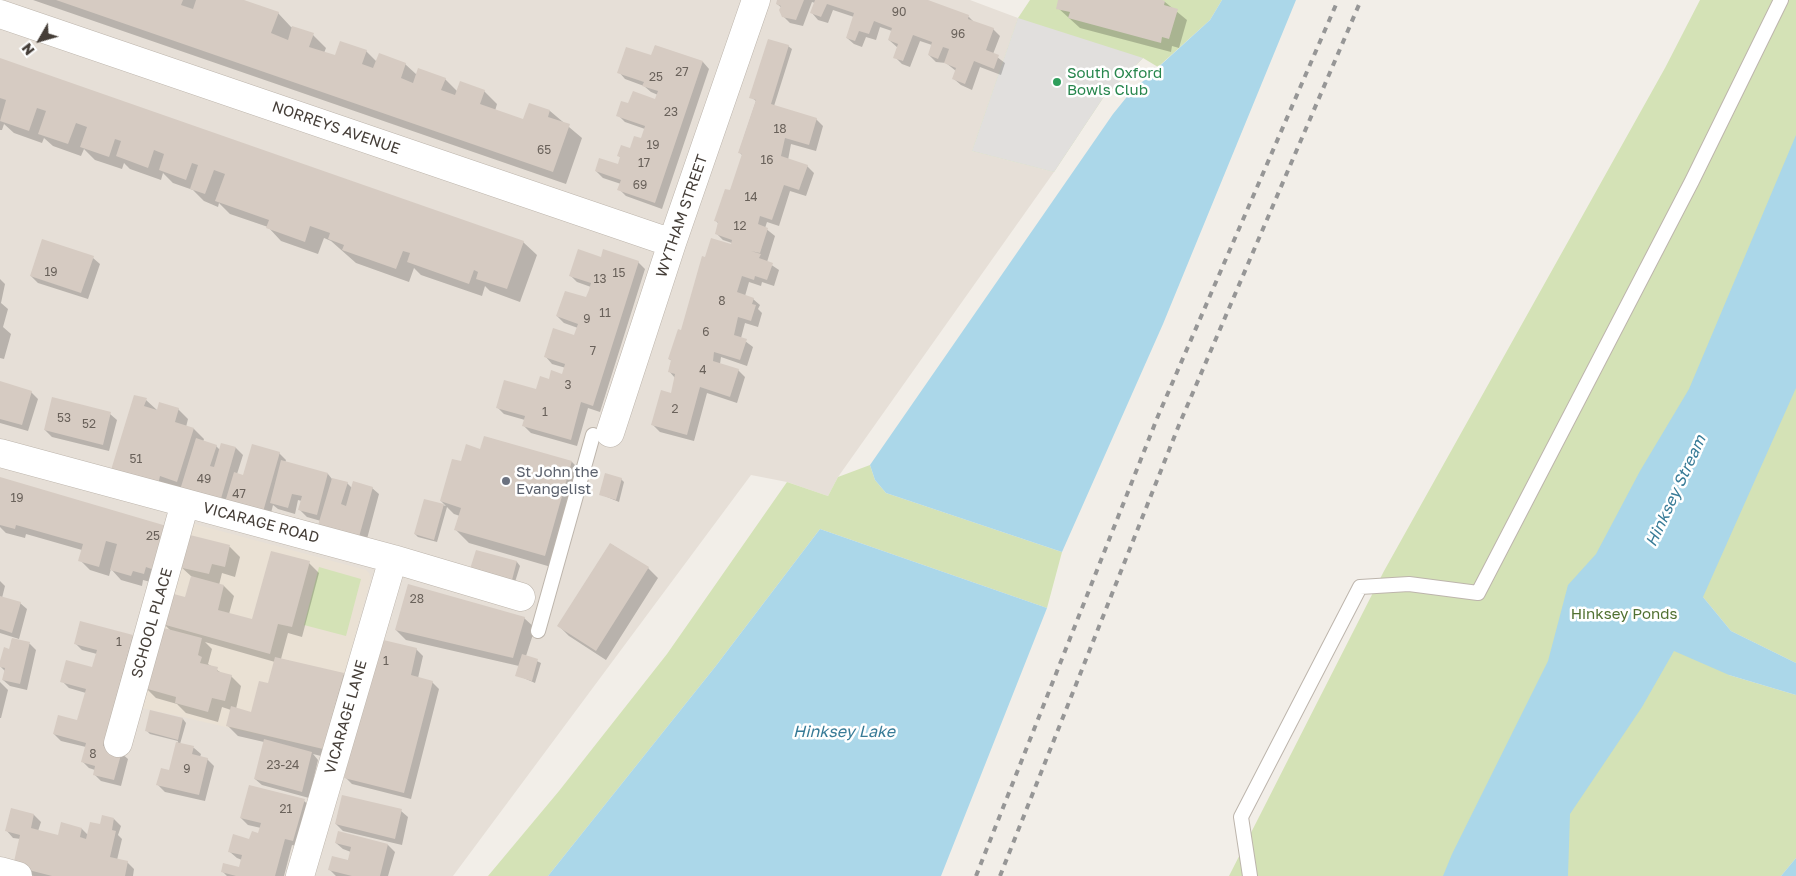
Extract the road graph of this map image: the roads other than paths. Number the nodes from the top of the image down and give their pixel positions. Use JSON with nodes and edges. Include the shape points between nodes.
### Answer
{"nodes":[{"id":1,"x":756,"y":0,"type":"edge"},
{"id":2,"x":1781,"y":0,"type":"edge"},
{"id":3,"x":0,"y":14,"type":"edge"},
{"id":4,"x":672,"y":243,"type":"junction"},
{"id":5,"x":602,"y":434,"type":"joint"},
{"id":6,"x":0,"y":453,"type":"edge"},
{"id":7,"x":185,"y":503,"type":"junction"},
{"id":8,"x":393,"y":559,"type":"junction"},
{"id":9,"x":533,"y":600,"type":"junction"},
{"id":10,"x":538,"y":631,"type":"dead end"},
{"id":11,"x":118,"y":743,"type":"dead end"},
{"id":12,"x":0,"y":871,"type":"edge"},
{"id":13,"x":18,"y":876,"type":"edge"},
{"id":14,"x":300,"y":876,"type":"edge"},
{"id":15,"x":1250,"y":876,"type":"edge"}],
"edges":[{"from":1,"to":4,"type":"street","name":"WYTHAM STREET"},
{"from":2,"to":15,"type":"lane","via":[[1692,181],[1478,593],[1409,584],[1360,587],[1241,817]]},
{"from":3,"to":4,"type":"street","name":"NORREYS AVENUE"},
{"from":4,"to":5,"type":"street","name":"WYTHAM STREET"},
{"from":5,"to":9,"type":"lane"},
{"from":6,"to":7,"type":"street","name":"VICARAGE ROAD"},
{"from":7,"to":8,"type":"street","name":"VICARAGE ROAD"},
{"from":7,"to":11,"type":"street","name":"SCHOOL PLACE"},
{"from":8,"to":9,"type":"street","name":"VICARAGE ROAD"},
{"from":8,"to":14,"type":"street","name":"VICARAGE LANE"},
{"from":9,"to":10,"type":"lane"},
{"from":12,"to":13,"type":"street"}]}
